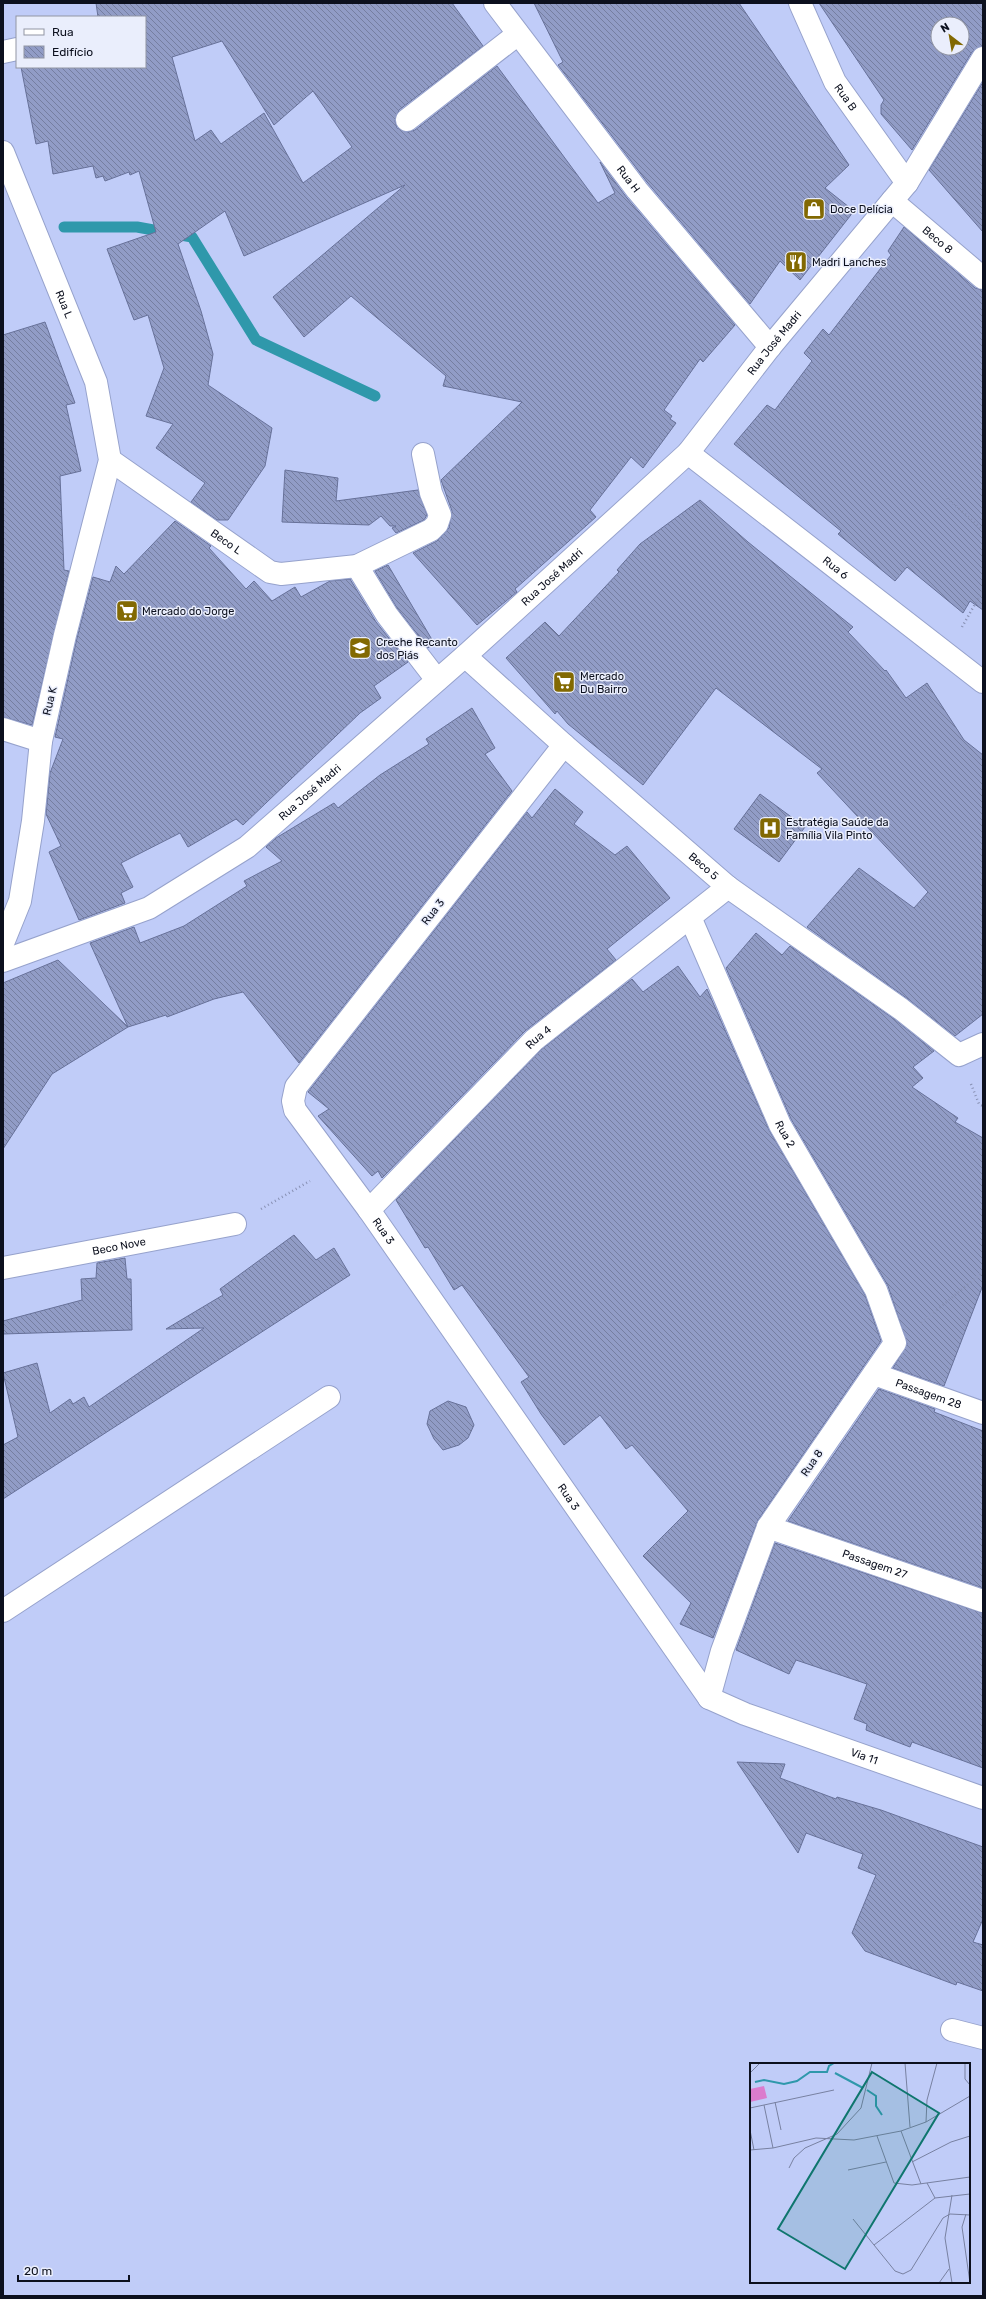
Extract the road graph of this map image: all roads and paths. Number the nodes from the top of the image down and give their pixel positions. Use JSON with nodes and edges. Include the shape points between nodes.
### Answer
{"nodes":[{"id":1,"x":495,"y":3,"type":"edge"},
{"id":2,"x":800,"y":3,"type":"edge"},
{"id":3,"x":518,"y":34,"type":"junction"},
{"id":4,"x":16,"y":49,"type":"edge"},
{"id":5,"x":3,"y":52,"type":"edge"},
{"id":6,"x":983,"y":58,"type":"edge"},
{"id":7,"x":407,"y":120,"type":"dead end"},
{"id":8,"x":3,"y":152,"type":"edge"},
{"id":9,"x":907,"y":183,"type":"junction"},
{"id":10,"x":892,"y":201,"type":"junction"},
{"id":11,"x":983,"y":278,"type":"edge"},
{"id":12,"x":770,"y":347,"type":"junction"},
{"id":13,"x":688,"y":453,"type":"junction"},
{"id":14,"x":422,"y":454,"type":"dead end"},
{"id":15,"x":110,"y":460,"type":"junction"},
{"id":16,"x":946,"y":498,"type":"dead end"},
{"id":17,"x":983,"y":530,"type":"edge"},
{"id":18,"x":357,"y":566,"type":"junction"},
{"id":19,"x":983,"y":590,"type":"edge"},
{"id":20,"x":960,"y":631,"type":"dead end"},
{"id":21,"x":465,"y":656,"type":"junction"},
{"id":22,"x":437,"y":680,"type":"junction"},
{"id":23,"x":983,"y":682,"type":"edge"},
{"id":24,"x":3,"y":729,"type":"edge"},
{"id":25,"x":41,"y":741,"type":"junction"},
{"id":26,"x":564,"y":745,"type":"junction"},
{"id":27,"x":728,"y":887,"type":"junction"},
{"id":28,"x":690,"y":917,"type":"junction"},
{"id":29,"x":3,"y":943,"type":"edge"},
{"id":30,"x":3,"y":961,"type":"edge"},
{"id":31,"x":983,"y":1044,"type":"edge"},
{"id":32,"x":315,"y":1184,"type":"dead end"},
{"id":33,"x":369,"y":1210,"type":"junction"},
{"id":34,"x":235,"y":1224,"type":"joint"},
{"id":35,"x":3,"y":1268,"type":"edge"},
{"id":36,"x":983,"y":1272,"type":"edge"},
{"id":37,"x":895,"y":1343,"type":"junction"},
{"id":38,"x":874,"y":1374,"type":"junction"},
{"id":39,"x":329,"y":1397,"type":"dead end"},
{"id":40,"x":983,"y":1413,"type":"edge"},
{"id":41,"x":768,"y":1527,"type":"junction"},
{"id":42,"x":983,"y":1601,"type":"edge"},
{"id":43,"x":3,"y":1611,"type":"edge"},
{"id":44,"x":710,"y":1698,"type":"junction"},
{"id":45,"x":983,"y":1798,"type":"edge"},
{"id":46,"x":952,"y":2030,"type":"dead end"},
{"id":47,"x":983,"y":2038,"type":"edge"}],
"edges":[{"from":1,"to":3,"type":"street","name":"Rua H"},
{"from":2,"to":9,"type":"street","name":"Rua B","via":[[835,82]]},
{"from":3,"to":7,"type":"street"},
{"from":3,"to":12,"type":"street","name":"Rua H","via":[[637,190]]},
{"from":4,"to":5,"type":"street"},
{"from":6,"to":9,"type":"street","name":"Rua José Madri"},
{"from":8,"to":15,"type":"street","name":"Rua L","via":[[96,382]]},
{"from":9,"to":10,"type":"street","name":"Rua José Madri"},
{"from":10,"to":11,"type":"street","name":"Beco 8"},
{"from":10,"to":12,"type":"street","name":"Rua José Madri"},
{"from":12,"to":13,"type":"street","name":"Rua José Madri"},
{"from":13,"to":21,"type":"street","name":"Rua José Madri"},
{"from":13,"to":23,"type":"street","name":"Rua 6"},
{"from":14,"to":18,"type":"street","name":"Beco L","via":[[431,493],[440,515],[437,524],[431,530]]},
{"from":15,"to":18,"type":"street","name":"Beco L","via":[[270,572],[281,574]]},
{"from":15,"to":25,"type":"street","name":"Rua K"},
{"from":16,"to":17,"type":"path"},
{"from":18,"to":22,"type":"street","via":[[387,615]]},
{"from":19,"to":20,"type":"path"},
{"from":21,"to":22,"type":"street","name":"Rua José Madri"},
{"from":21,"to":26,"type":"street","name":"Beco 5"},
{"from":22,"to":30,"type":"street","name":"Rua José Madri","via":[[247,847],[150,908]]},
{"from":24,"to":25,"type":"street"},
{"from":25,"to":29,"type":"street","name":"Rua K","via":[[33,821],[20,901]]},
{"from":26,"to":27,"type":"street","name":"Beco 5"},
{"from":26,"to":33,"type":"street","name":"Rua 3","via":[[296,1087],[293,1101],[299,1117]]},
{"from":27,"to":28,"type":"street","name":"Rua 4"},
{"from":27,"to":31,"type":"street","name":"Beco 5","via":[[901,1009],[959,1055]]},
{"from":28,"to":33,"type":"street","name":"Rua 4","via":[[534,1040]]},
{"from":28,"to":37,"type":"street","name":"Rua 2","via":[[780,1125],[876,1290]]},
{"from":32,"to":34,"type":"path","via":[[308,1181]]},
{"from":33,"to":44,"type":"street","name":"Rua 3"},
{"from":34,"to":35,"type":"street","name":"Beco Nove"},
{"from":36,"to":37,"type":"path"},
{"from":37,"to":38,"type":"street","name":"Rua 8"},
{"from":38,"to":40,"type":"street","name":"Passagem 28"},
{"from":38,"to":41,"type":"street","name":"Rua 8"},
{"from":39,"to":43,"type":"street"},
{"from":41,"to":42,"type":"street","name":"Passagem 27"},
{"from":41,"to":44,"type":"street","name":"Rua 8","via":[[722,1651]]},
{"from":44,"to":45,"type":"street","name":"Via 11","via":[[745,1714]]},
{"from":46,"to":47,"type":"street"}]}
